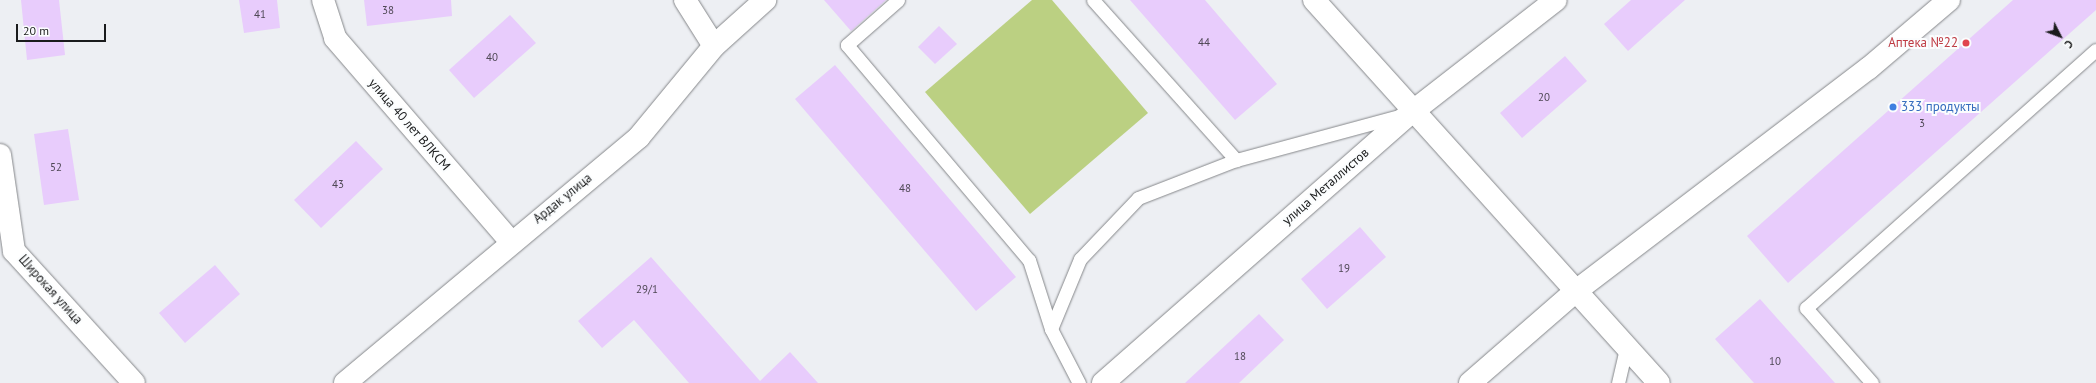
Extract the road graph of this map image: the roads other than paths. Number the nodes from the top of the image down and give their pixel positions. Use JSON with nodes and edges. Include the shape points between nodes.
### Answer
{"nodes":[{"id":1,"x":323,"y":0,"type":"edge"},
{"id":2,"x":685,"y":0,"type":"edge"},
{"id":3,"x":765,"y":0,"type":"edge"},
{"id":4,"x":898,"y":0,"type":"edge"},
{"id":5,"x":1093,"y":0,"type":"edge"},
{"id":6,"x":1314,"y":0,"type":"edge"},
{"id":7,"x":1556,"y":0,"type":"edge"},
{"id":8,"x":1949,"y":0,"type":"edge"},
{"id":9,"x":714,"y":46,"type":"junction"},
{"id":10,"x":2096,"y":50,"type":"edge"},
{"id":11,"x":1412,"y":112,"type":"junction"},
{"id":12,"x":0,"y":155,"type":"edge"},
{"id":13,"x":1236,"y":160,"type":"junction"},
{"id":14,"x":511,"y":242,"type":"junction"},
{"id":15,"x":1576,"y":290,"type":"junction"},
{"id":16,"x":1051,"y":329,"type":"junction"},
{"id":17,"x":1626,"y":347,"type":"junction"},
{"id":18,"x":134,"y":383,"type":"edge"},
{"id":19,"x":345,"y":383,"type":"edge"},
{"id":20,"x":1079,"y":383,"type":"edge"},
{"id":21,"x":1103,"y":383,"type":"edge"},
{"id":22,"x":1470,"y":383,"type":"edge"},
{"id":23,"x":1618,"y":383,"type":"edge"},
{"id":24,"x":1658,"y":383,"type":"edge"},
{"id":25,"x":1872,"y":383,"type":"edge"}],
"edges":[{"from":1,"to":14,"type":"street","name":"улица 40 лет ВЛКСМ","via":[[335,38]]},
{"from":2,"to":9,"type":"street"},
{"from":3,"to":9,"type":"street","name":"Ардак улица"},
{"from":4,"to":16,"type":"lane","via":[[848,45],[1029,260]]},
{"from":5,"to":13,"type":"lane"},
{"from":6,"to":11,"type":"street"},
{"from":7,"to":11,"type":"street","name":"улица Металлистов"},
{"from":8,"to":15,"type":"street","via":[[1869,68]]},
{"from":9,"to":14,"type":"street","name":"Ардак улица","via":[[639,137]]},
{"from":10,"to":25,"type":"lane","via":[[1806,308]]},
{"from":11,"to":13,"type":"lane"},
{"from":11,"to":15,"type":"street"},
{"from":11,"to":21,"type":"street","name":"улица Металлистов"},
{"from":12,"to":18,"type":"street","name":"Широкая улица","via":[[14,250]]},
{"from":13,"to":16,"type":"lane","via":[[1138,198],[1080,259]]},
{"from":14,"to":19,"type":"street","name":"Ардак улица"},
{"from":15,"to":17,"type":"street"},
{"from":15,"to":22,"type":"street"},
{"from":16,"to":20,"type":"lane"},
{"from":17,"to":23,"type":"lane"},
{"from":17,"to":24,"type":"street"}]}
